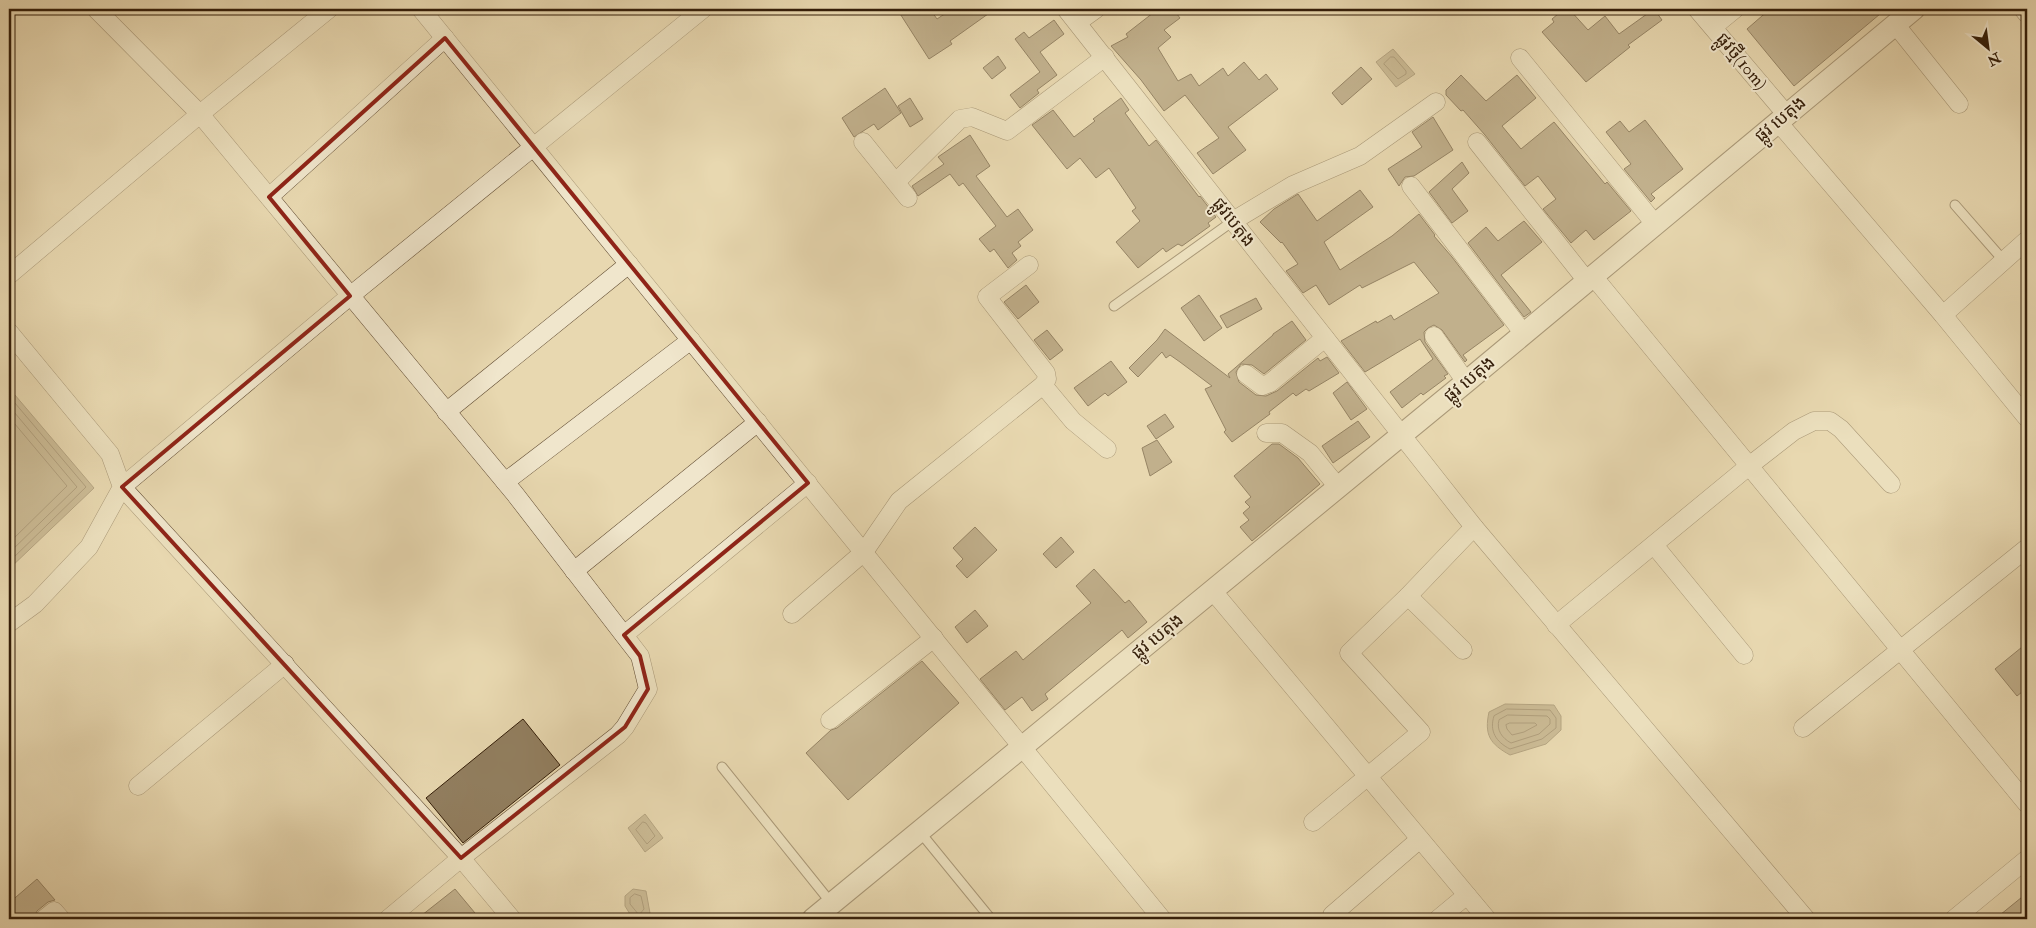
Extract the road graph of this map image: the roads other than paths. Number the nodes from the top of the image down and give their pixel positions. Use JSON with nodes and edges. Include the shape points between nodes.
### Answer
{"nodes":[{"id":1,"x":96,"y":9,"type":"edge"},
{"id":2,"x":329,"y":9,"type":"edge"},
{"id":3,"x":421,"y":9,"type":"edge"},
{"id":4,"x":703,"y":9,"type":"edge"},
{"id":5,"x":1096,"y":9,"type":"edge"},
{"id":6,"x":1697,"y":9,"type":"edge"},
{"id":7,"x":1735,"y":9,"type":"edge"},
{"id":8,"x":1914,"y":9,"type":"edge"},
{"id":9,"x":2023,"y":9,"type":"edge"},
{"id":10,"x":2027,"y":14,"type":"edge"},
{"id":11,"x":1072,"y":15,"type":"edge"},
{"id":12,"x":1895,"y":24,"type":"junction"},
{"id":13,"x":1713,"y":28,"type":"junction"},
{"id":14,"x":445,"y":38,"type":"junction"},
{"id":15,"x":1105,"y":57,"type":"junction"},
{"id":16,"x":1520,"y":58,"type":"dead end"},
{"id":17,"x":1436,"y":102,"type":"dead end"},
{"id":18,"x":1959,"y":104,"type":"dead end"},
{"id":19,"x":200,"y":114,"type":"junction"},
{"id":20,"x":1782,"y":118,"type":"junction"},
{"id":21,"x":864,"y":142,"type":"dead end"},
{"id":22,"x":1477,"y":142,"type":"dead end"},
{"id":23,"x":533,"y":146,"type":"junction"},
{"id":24,"x":896,"y":182,"type":"junction"},
{"id":25,"x":1411,"y":186,"type":"dead end"},
{"id":26,"x":269,"y":197,"type":"junction"},
{"id":27,"x":908,"y":198,"type":"dead end"},
{"id":28,"x":1955,"y":205,"type":"dead end"},
{"id":29,"x":1233,"y":221,"type":"junction"},
{"id":30,"x":1655,"y":224,"type":"junction"},
{"id":31,"x":2027,"y":240,"type":"edge"},
{"id":32,"x":2004,"y":261,"type":"junction"},
{"id":33,"x":629,"y":264,"type":"junction"},
{"id":34,"x":1029,"y":265,"type":"dead end"},
{"id":35,"x":9,"y":275,"type":"edge"},
{"id":36,"x":1590,"y":278,"type":"junction"},
{"id":37,"x":350,"y":296,"type":"junction"},
{"id":38,"x":1114,"y":306,"type":"dead end"},
{"id":39,"x":1943,"y":315,"type":"junction"},
{"id":40,"x":9,"y":332,"type":"edge"},
{"id":41,"x":1524,"y":334,"type":"junction"},
{"id":42,"x":1434,"y":336,"type":"dead end"},
{"id":43,"x":1325,"y":338,"type":"junction"},
{"id":44,"x":691,"y":340,"type":"junction"},
{"id":45,"x":1246,"y":374,"type":"dead end"},
{"id":46,"x":1466,"y":382,"type":"junction"},
{"id":47,"x":1044,"y":385,"type":"junction"},
{"id":48,"x":446,"y":412,"type":"junction"},
{"id":49,"x":2027,"y":418,"type":"edge"},
{"id":50,"x":758,"y":422,"type":"junction"},
{"id":51,"x":1266,"y":433,"type":"dead end"},
{"id":52,"x":1402,"y":434,"type":"junction"},
{"id":53,"x":1107,"y":449,"type":"dead end"},
{"id":54,"x":1749,"y":466,"type":"junction"},
{"id":55,"x":505,"y":482,"type":"junction"},
{"id":56,"x":808,"y":483,"type":"junction"},
{"id":57,"x":1892,"y":484,"type":"dead end"},
{"id":58,"x":122,"y":487,"type":"junction"},
{"id":59,"x":1338,"y":487,"type":"junction"},
{"id":60,"x":1474,"y":527,"type":"junction"},
{"id":61,"x":1654,"y":545,"type":"junction"},
{"id":62,"x":2027,"y":548,"type":"edge"},
{"id":63,"x":864,"y":552,"type":"junction"},
{"id":64,"x":574,"y":571,"type":"junction"},
{"id":65,"x":1212,"y":590,"type":"junction"},
{"id":66,"x":1408,"y":596,"type":"junction"},
{"id":67,"x":792,"y":614,"type":"dead end"},
{"id":68,"x":9,"y":623,"type":"edge"},
{"id":69,"x":1556,"y":625,"type":"junction"},
{"id":70,"x":624,"y":635,"type":"junction"},
{"id":71,"x":934,"y":638,"type":"junction"},
{"id":72,"x":1464,"y":650,"type":"dead end"},
{"id":73,"x":1901,"y":650,"type":"junction"},
{"id":74,"x":1744,"y":655,"type":"dead end"},
{"id":75,"x":285,"y":664,"type":"junction"},
{"id":76,"x":830,"y":720,"type":"dead end"},
{"id":77,"x":1803,"y":728,"type":"dead end"},
{"id":78,"x":1023,"y":746,"type":"junction"},
{"id":79,"x":722,"y":767,"type":"dead end"},
{"id":80,"x":1368,"y":777,"type":"junction"},
{"id":81,"x":138,"y":786,"type":"dead end"},
{"id":82,"x":2027,"y":804,"type":"edge"},
{"id":83,"x":1313,"y":822,"type":"dead end"},
{"id":84,"x":920,"y":832,"type":"junction"},
{"id":85,"x":1420,"y":839,"type":"junction"},
{"id":86,"x":461,"y":858,"type":"junction"},
{"id":87,"x":2027,"y":859,"type":"edge"},
{"id":88,"x":1467,"y":895,"type":"junction"},
{"id":89,"x":832,"y":904,"type":"junction"},
{"id":90,"x":1332,"y":915,"type":"dead end"},
{"id":91,"x":1957,"y":918,"type":"edge"},
{"id":92,"x":44,"y":919,"type":"edge"},
{"id":93,"x":61,"y":919,"type":"edge"},
{"id":94,"x":388,"y":919,"type":"edge"},
{"id":95,"x":512,"y":919,"type":"edge"},
{"id":96,"x":813,"y":919,"type":"edge"},
{"id":97,"x":991,"y":919,"type":"edge"},
{"id":98,"x":1162,"y":919,"type":"edge"},
{"id":99,"x":1438,"y":919,"type":"edge"},
{"id":100,"x":1486,"y":919,"type":"edge"},
{"id":101,"x":1806,"y":919,"type":"edge"}],
"edges":[{"from":1,"to":19,"type":"street"},
{"from":2,"to":19,"type":"street"},
{"from":3,"to":14,"type":"street"},
{"from":4,"to":23,"type":"street"},
{"from":5,"to":11,"type":"street"},
{"from":6,"to":13,"type":"street","name":"ផ្លូវថ្មី(10m)"},
{"from":7,"to":13,"type":"street"},
{"from":8,"to":12,"type":"street","name":"ផ្លូវ បេតុង"},
{"from":9,"to":10,"type":"street"},
{"from":11,"to":15,"type":"street","name":"ផ្លូវបេតុង"},
{"from":12,"to":18,"type":"street"},
{"from":12,"to":20,"type":"street","name":"ផ្លូវ បេតុង"},
{"from":13,"to":20,"type":"street","name":"ផ្លូវថ្មី(10m)"},
{"from":14,"to":23,"type":"street"},
{"from":14,"to":26,"type":"street"},
{"from":15,"to":24,"type":"street","via":[[1007,131],[972,117],[960,119]]},
{"from":15,"to":29,"type":"street","name":"ផ្លូវបេតុង"},
{"from":16,"to":30,"type":"street"},
{"from":17,"to":29,"type":"street","via":[[1360,156],[1293,185]]},
{"from":19,"to":26,"type":"street"},
{"from":19,"to":35,"type":"street"},
{"from":20,"to":30,"type":"street","name":"ផ្លូវ បេតុង"},
{"from":20,"to":39,"type":"street","name":"ផ្លូវថ្មី(10m)"},
{"from":21,"to":24,"type":"street"},
{"from":22,"to":36,"type":"street"},
{"from":23,"to":33,"type":"street"},
{"from":23,"to":37,"type":"street"},
{"from":24,"to":27,"type":"street"},
{"from":25,"to":41,"type":"street"},
{"from":26,"to":37,"type":"street"},
{"from":28,"to":32,"type":"lane"},
{"from":29,"to":38,"type":"lane"},
{"from":29,"to":43,"type":"street","name":"ផ្លូវបេតុង"},
{"from":30,"to":36,"type":"street","name":"ផ្លូវ បេតុង"},
{"from":31,"to":32,"type":"street"},
{"from":32,"to":39,"type":"street"},
{"from":33,"to":44,"type":"street"},
{"from":33,"to":48,"type":"street"},
{"from":34,"to":47,"type":"street","via":[[987,297],[1046,373]]},
{"from":36,"to":41,"type":"street","name":"ផ្លូវ បេតុង"},
{"from":36,"to":54,"type":"street"},
{"from":37,"to":48,"type":"street"},
{"from":37,"to":58,"type":"street"},
{"from":39,"to":49,"type":"street","name":"ផ្លូវថ្មី(10m)"},
{"from":40,"to":58,"type":"street","via":[[110,454]]},
{"from":41,"to":46,"type":"street","name":"ផ្លូវ បេតុង"},
{"from":42,"to":46,"type":"street"},
{"from":43,"to":45,"type":"street","via":[[1270,383],[1262,386]]},
{"from":43,"to":52,"type":"street","name":"ផ្លូវបេតុង"},
{"from":44,"to":50,"type":"street"},
{"from":44,"to":55,"type":"street"},
{"from":46,"to":52,"type":"street","name":"ផ្លូវ បេតុង"},
{"from":47,"to":53,"type":"street","via":[[1073,421]]},
{"from":47,"to":63,"type":"street","via":[[899,502]]},
{"from":48,"to":55,"type":"street"},
{"from":50,"to":56,"type":"street"},
{"from":50,"to":64,"type":"street"},
{"from":51,"to":59,"type":"street","via":[[1282,433],[1310,453]]},
{"from":52,"to":59,"type":"street","name":"ផ្លូវ បេតុង"},
{"from":52,"to":60,"type":"street","name":"ផ្លូវបេតុង"},
{"from":54,"to":57,"type":"street","via":[[1794,431],[1814,421],[1830,421],[1841,428]]},
{"from":54,"to":61,"type":"street"},
{"from":54,"to":73,"type":"street"},
{"from":55,"to":64,"type":"street"},
{"from":56,"to":63,"type":"street"},
{"from":56,"to":70,"type":"street"},
{"from":58,"to":68,"type":"street","via":[[89,547],[35,604]]},
{"from":58,"to":75,"type":"street"},
{"from":59,"to":65,"type":"street","name":"ផ្លូវ បេតុង"},
{"from":60,"to":66,"type":"street"},
{"from":60,"to":69,"type":"street","name":"ផ្លូវបេតុង"},
{"from":61,"to":69,"type":"street"},
{"from":61,"to":74,"type":"street"},
{"from":62,"to":73,"type":"street"},
{"from":63,"to":67,"type":"street"},
{"from":63,"to":71,"type":"street"},
{"from":64,"to":70,"type":"street"},
{"from":65,"to":78,"type":"street","name":"ផ្លូវ បេតុង"},
{"from":65,"to":80,"type":"street"},
{"from":66,"to":72,"type":"street"},
{"from":66,"to":80,"type":"street","via":[[1349,653],[1421,732]]},
{"from":69,"to":101,"type":"street","name":"ផ្លូវបេតុង"},
{"from":70,"to":86,"type":"street","via":[[640,656],[648,689],[625,727]]},
{"from":71,"to":76,"type":"street"},
{"from":71,"to":78,"type":"street"},
{"from":73,"to":77,"type":"street"},
{"from":73,"to":82,"type":"street"},
{"from":75,"to":81,"type":"street"},
{"from":75,"to":86,"type":"street"},
{"from":78,"to":84,"type":"street","name":"ផ្លូវ បេតុង"},
{"from":78,"to":98,"type":"street"},
{"from":79,"to":89,"type":"lane"},
{"from":80,"to":83,"type":"street"},
{"from":80,"to":85,"type":"street"},
{"from":84,"to":89,"type":"street","name":"ផ្លូវ បេតុង"},
{"from":84,"to":97,"type":"lane"},
{"from":85,"to":88,"type":"street"},
{"from":85,"to":90,"type":"street"},
{"from":86,"to":94,"type":"street"},
{"from":86,"to":95,"type":"street"},
{"from":87,"to":91,"type":"street"},
{"from":88,"to":99,"type":"street"},
{"from":88,"to":100,"type":"street"},
{"from":89,"to":96,"type":"street","name":"ផ្លូវ បេតុង"},
{"from":92,"to":93,"type":"street","via":[[54,911]]}]}
